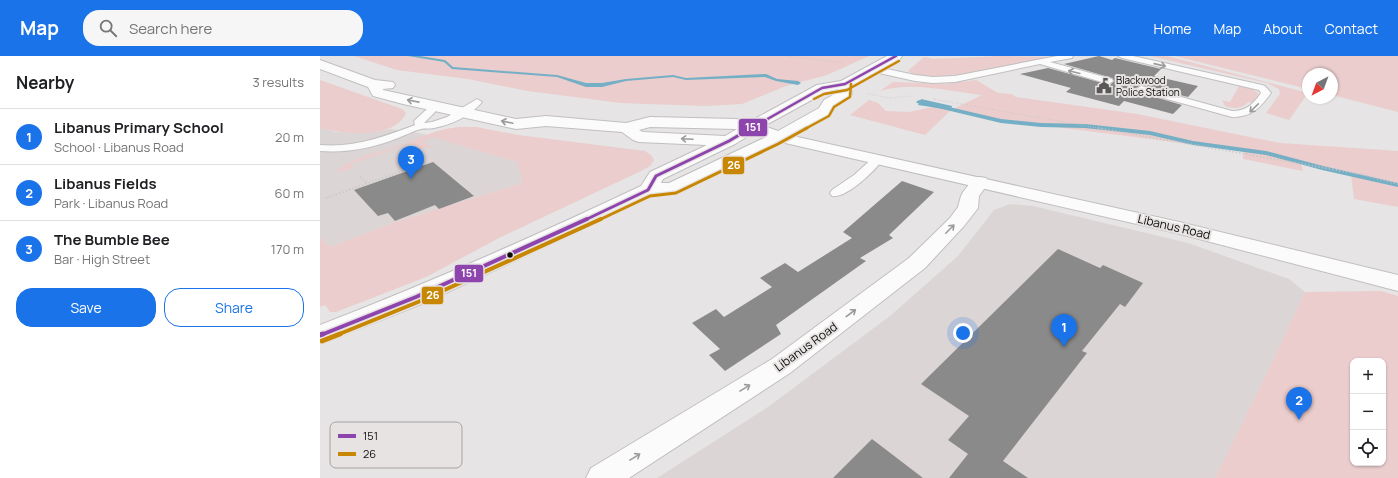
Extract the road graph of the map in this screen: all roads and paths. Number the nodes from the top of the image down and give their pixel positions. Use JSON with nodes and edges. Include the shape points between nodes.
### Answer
{"nodes":[{"id":1,"x":786,"y":56,"type":"edge"},
{"id":2,"x":896,"y":56,"type":"edge"},
{"id":3,"x":1067,"y":56,"type":"edge"},
{"id":4,"x":1122,"y":56,"type":"edge"},
{"id":5,"x":1039,"y":62,"type":"junction"},
{"id":6,"x":848,"y":63,"type":"dead end"},
{"id":7,"x":322,"y":65,"type":"edge"},
{"id":8,"x":873,"y":69,"type":"junction"},
{"id":9,"x":1109,"y":81,"type":"dead end"},
{"id":10,"x":373,"y":84,"type":"junction"},
{"id":11,"x":845,"y":84,"type":"junction"},
{"id":12,"x":1141,"y":89,"type":"dead end"},
{"id":13,"x":916,"y":96,"type":"dead end"},
{"id":14,"x":932,"y":99,"type":"dead end"},
{"id":15,"x":477,"y":102,"type":"junction"},
{"id":16,"x":433,"y":105,"type":"junction"},
{"id":17,"x":491,"y":105,"type":"dead end"},
{"id":18,"x":521,"y":110,"type":"dead end"},
{"id":19,"x":464,"y":112,"type":"junction"},
{"id":20,"x":546,"y":121,"type":"junction"},
{"id":21,"x":420,"y":126,"type":"junction"},
{"id":22,"x":626,"y":128,"type":"junction"},
{"id":23,"x":761,"y":136,"type":"junction"},
{"id":24,"x":645,"y":137,"type":"junction"},
{"id":25,"x":324,"y":148,"type":"edge"},
{"id":26,"x":320,"y":157,"type":"edge"},
{"id":27,"x":878,"y":159,"type":"junction"},
{"id":28,"x":399,"y":160,"type":"dead end"},
{"id":29,"x":666,"y":171,"type":"junction"},
{"id":30,"x":360,"y":177,"type":"dead end"},
{"id":31,"x":980,"y":182,"type":"junction"},
{"id":32,"x":367,"y":183,"type":"junction"},
{"id":33,"x":1398,"y":184,"type":"edge"},
{"id":34,"x":648,"y":190,"type":"junction"},
{"id":35,"x":836,"y":193,"type":"dead end"},
{"id":36,"x":326,"y":198,"type":"dead end"},
{"id":37,"x":1398,"y":283,"type":"edge"},
{"id":38,"x":320,"y":335,"type":"edge"},
{"id":39,"x":602,"y":478,"type":"edge"}],
"edges":[{"from":1,"to":6,"type":"path"},
{"from":2,"to":8,"type":"main road"},
{"from":3,"to":5,"type":"lane"},
{"from":4,"to":12,"type":"lane","one_way":true,"via":[[1262,88],[1266,93],[1253,110],[1238,114]]},
{"from":5,"to":8,"type":"lane","via":[[955,79],[933,80]]},
{"from":9,"to":5,"type":"lane","one_way":true},
{"from":7,"to":10,"type":"main road"},
{"from":8,"to":11,"type":"main road"},
{"from":10,"to":15,"type":"main road","via":[[396,85]]},
{"from":16,"to":10,"type":"main road","one_way":true,"via":[[403,100],[378,92]]},
{"from":11,"to":13,"type":"path","via":[[869,94],[890,98]]},
{"from":11,"to":23,"type":"main road","via":[[822,88]]},
{"from":11,"to":23,"type":"main road","via":[[845,94],[828,104],[811,105]]},
{"from":14,"to":33,"type":"path","via":[[1365,175]]},
{"from":15,"to":17,"type":"main road"},
{"from":15,"to":19,"type":"lane"},
{"from":16,"to":19,"type":"main road"},
{"from":16,"to":21,"type":"lane","via":[[432,110],[419,121]]},
{"from":18,"to":20,"type":"main road","via":[[535,112]]},
{"from":20,"to":19,"type":"main road","one_way":true,"via":[[516,124]]},
{"from":19,"to":21,"type":"lane","via":[[434,124]]},
{"from":20,"to":22,"type":"main road"},
{"from":21,"to":25,"type":"lane","via":[[379,142],[344,148]]},
{"from":22,"to":23,"type":"main road","via":[[650,122],[736,124]]},
{"from":22,"to":24,"type":"main road","via":[[639,137]]},
{"from":23,"to":24,"type":"main road","one_way":true},
{"from":23,"to":27,"type":"main road","name":"Libanus Road"},
{"from":23,"to":29,"type":"main road"},
{"from":23,"to":34,"type":"main road","via":[[674,188]]},
{"from":24,"to":29,"type":"main road","via":[[668,151],[670,161]]},
{"from":25,"to":26,"type":"lane"},
{"from":27,"to":31,"type":"main road","name":"Libanus Road"},
{"from":27,"to":35,"type":"lane","via":[[863,175]]},
{"from":28,"to":32,"type":"path","via":[[409,169]]},
{"from":29,"to":34,"type":"main road","via":[[656,176]]},
{"from":30,"to":32,"type":"path"},
{"from":31,"to":37,"type":"main road","name":"Libanus Road"},
{"from":39,"to":31,"type":"main road","name":"Libanus Road","one_way":true,"via":[[781,366],[917,263],[968,208],[970,196]]},
{"from":32,"to":36,"type":"path"},
{"from":34,"to":38,"type":"main road","via":[[416,297]]}]}
